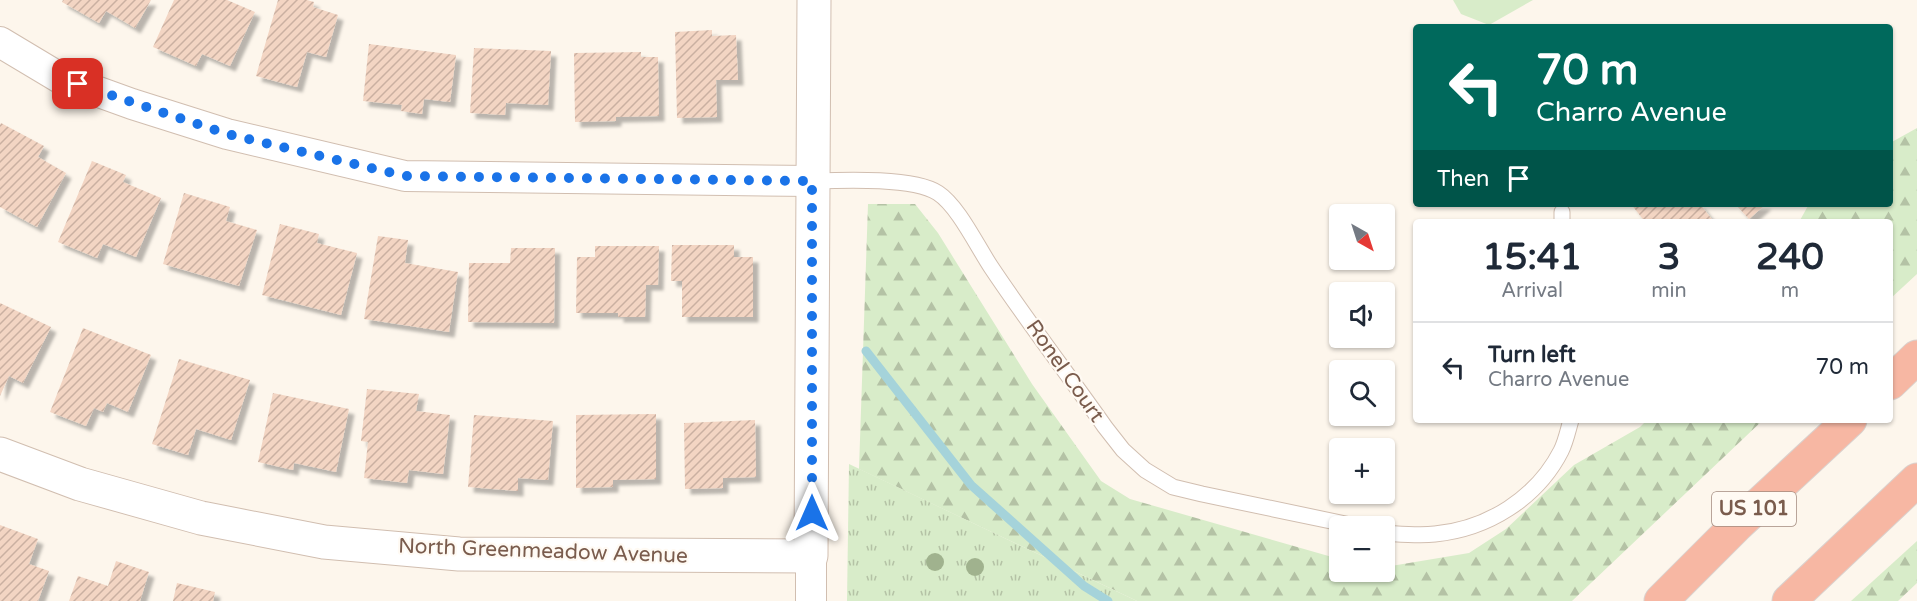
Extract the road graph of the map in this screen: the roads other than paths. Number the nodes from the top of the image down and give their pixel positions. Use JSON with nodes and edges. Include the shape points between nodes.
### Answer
{"nodes":[{"id":1,"x":814,"y":0,"type":"edge"},
{"id":2,"x":0,"y":42,"type":"edge"},
{"id":3,"x":812,"y":181,"type":"junction"},
{"id":4,"x":1917,"y":357,"type":"edge"},
{"id":5,"x":1893,"y":380,"type":"edge"},
{"id":6,"x":1570,"y":423,"type":"edge"},
{"id":7,"x":1847,"y":423,"type":"edge"},
{"id":8,"x":0,"y":454,"type":"edge"},
{"id":9,"x":1917,"y":480,"type":"edge"},
{"id":10,"x":1329,"y":520,"type":"edge"},
{"id":11,"x":1395,"y":533,"type":"edge"},
{"id":12,"x":812,"y":556,"type":"junction"},
{"id":13,"x":811,"y":601,"type":"edge"},
{"id":14,"x":1661,"y":601,"type":"edge"},
{"id":15,"x":1790,"y":601,"type":"edge"}],
"edges":[{"from":1,"to":3,"type":"street"},
{"from":2,"to":3,"type":"street","via":[[60,78],[132,104],[227,134],[405,176]]},
{"from":3,"to":10,"type":"lane","name":"Ronel Court","via":[[917,184],[939,193],[955,210],[1105,427],[1145,470],[1173,487]]},
{"from":3,"to":12,"type":"street"},
{"from":4,"to":5,"type":"highway"},
{"from":6,"to":11,"type":"lane","via":[[1562,449],[1546,476],[1523,499],[1465,529],[1434,535]]},
{"from":7,"to":14,"type":"highway","number":"US 101"},
{"from":8,"to":12,"type":"street","name":"North Greenmeadow Avenue","via":[[80,484],[201,518],[324,542],[459,554]]},
{"from":9,"to":15,"type":"highway"},
{"from":12,"to":13,"type":"street"}]}
